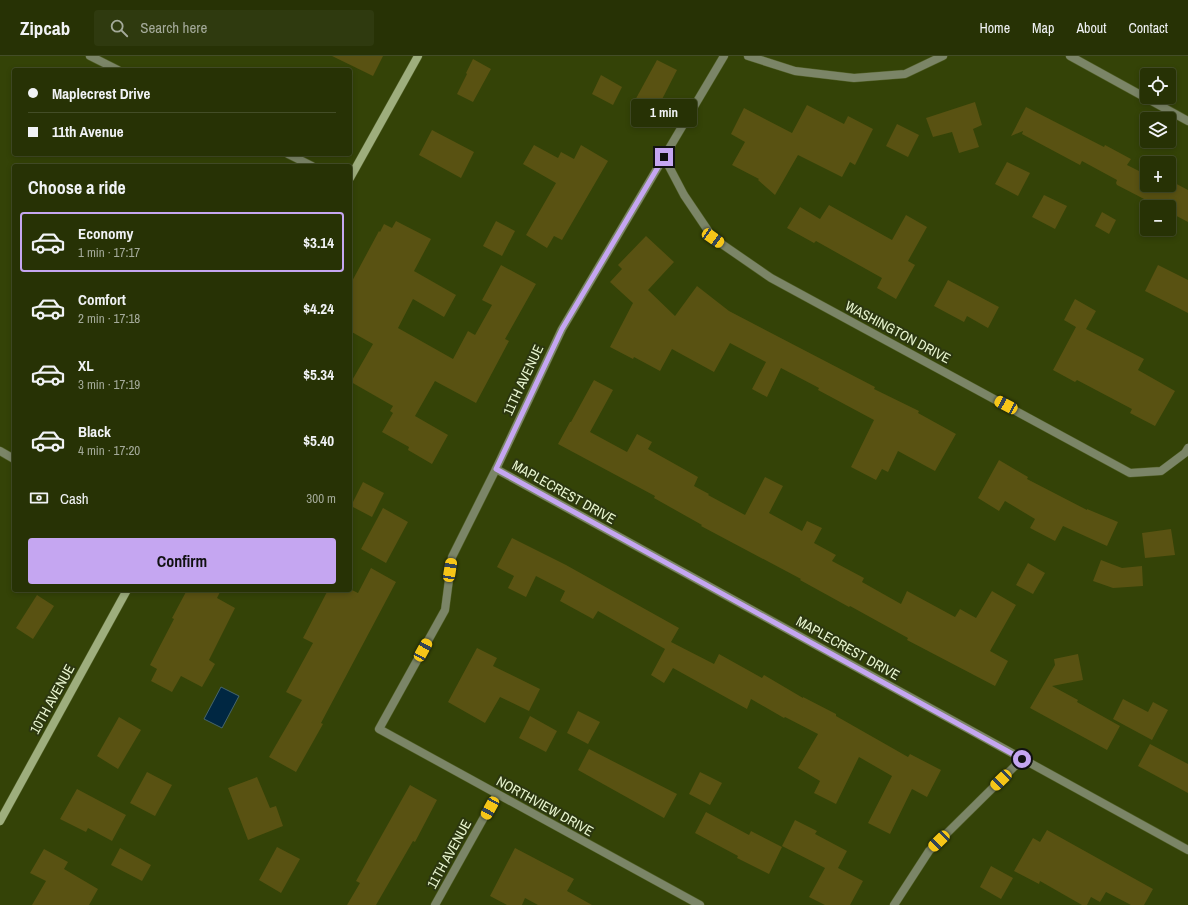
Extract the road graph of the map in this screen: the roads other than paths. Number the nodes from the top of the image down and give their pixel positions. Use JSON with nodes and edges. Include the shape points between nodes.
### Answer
{"nodes":[{"id":1,"x":90,"y":56,"type":"edge"},
{"id":2,"x":418,"y":56,"type":"edge"},
{"id":3,"x":724,"y":56,"type":"edge"},
{"id":4,"x":748,"y":56,"type":"edge"},
{"id":5,"x":943,"y":56,"type":"edge"},
{"id":6,"x":1070,"y":56,"type":"edge"},
{"id":7,"x":114,"y":68,"type":"edge"},
{"id":8,"x":1188,"y":121,"type":"edge"},
{"id":9,"x":292,"y":156,"type":"edge"},
{"id":10,"x":664,"y":157,"type":"junction"},
{"id":11,"x":308,"y":164,"type":"edge"},
{"id":12,"x":352,"y":174,"type":"edge"},
{"id":13,"x":1188,"y":448,"type":"edge"},
{"id":14,"x":0,"y":451,"type":"edge"},
{"id":15,"x":12,"y":457,"type":"edge"},
{"id":16,"x":496,"y":469,"type":"junction"},
{"id":17,"x":126,"y":592,"type":"edge"},
{"id":18,"x":379,"y":729,"type":"joint"},
{"id":19,"x":1022,"y":759,"type":"junction"},
{"id":20,"x":497,"y":794,"type":"junction"},
{"id":21,"x":0,"y":822,"type":"edge"},
{"id":22,"x":1188,"y":850,"type":"edge"},
{"id":23,"x":435,"y":905,"type":"edge"},
{"id":24,"x":700,"y":905,"type":"edge"},
{"id":25,"x":894,"y":905,"type":"edge"}],
"edges":[{"from":1,"to":7,"type":"street"},
{"from":2,"to":12,"type":"street"},
{"from":3,"to":10,"type":"street","name":"11TH AVENUE"},
{"from":4,"to":5,"type":"street","via":[[796,71],[854,78],[905,74]]},
{"from":6,"to":8,"type":"street"},
{"from":9,"to":11,"type":"street"},
{"from":10,"to":13,"type":"street","name":"WASHINGTON DRIVE","via":[[684,195],[713,238],[771,278],[1130,473],[1161,471],[1186,453]]},
{"from":10,"to":16,"type":"street","name":"11TH AVENUE","via":[[562,329]]},
{"from":14,"to":15,"type":"street"},
{"from":16,"to":18,"type":"street","name":"11TH AVENUE","via":[[452,557],[444,610]]},
{"from":16,"to":19,"type":"street","name":"MAPLECREST DRIVE"},
{"from":17,"to":21,"type":"street","name":"10TH AVENUE"},
{"from":18,"to":20,"type":"street","name":"NORTHVIEW DRIVE"},
{"from":19,"to":22,"type":"street","name":"MAPLECREST DRIVE"},
{"from":19,"to":25,"type":"street","via":[[928,851]]},
{"from":20,"to":23,"type":"street","name":"11TH AVENUE"},
{"from":20,"to":24,"type":"street","name":"NORTHVIEW DRIVE"}]}
